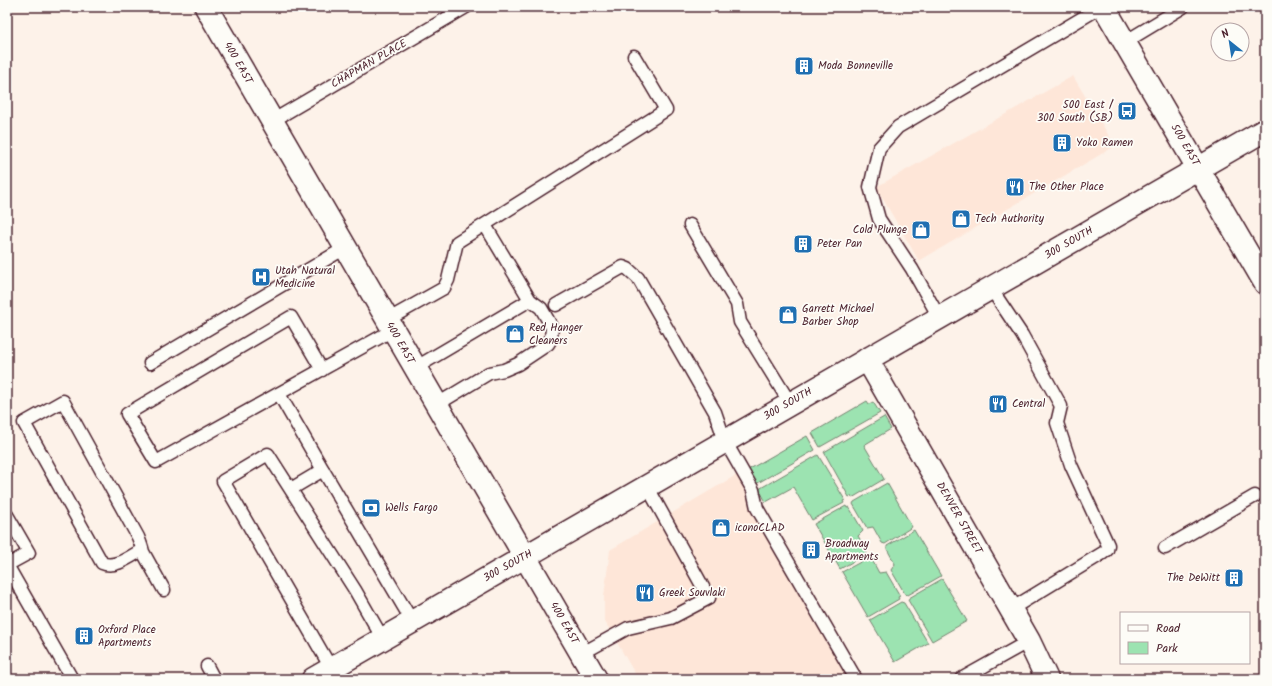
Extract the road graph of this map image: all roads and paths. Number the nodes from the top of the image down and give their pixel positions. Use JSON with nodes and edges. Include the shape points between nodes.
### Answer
{"nodes":[{"id":1,"x":206,"y":7,"type":"edge"},
{"id":2,"x":466,"y":7,"type":"edge"},
{"id":3,"x":1101,"y":7,"type":"edge"},
{"id":4,"x":1104,"y":7,"type":"edge"},
{"id":5,"x":1183,"y":7,"type":"edge"},
{"id":6,"x":1125,"y":42,"type":"junction"},
{"id":7,"x":634,"y":56,"type":"dead end"},
{"id":8,"x":272,"y":121,"type":"junction"},
{"id":9,"x":1265,"y":130,"type":"edge"},
{"id":10,"x":1198,"y":168,"type":"junction"},
{"id":11,"x":485,"y":225,"type":"junction"},
{"id":12,"x":690,"y":225,"type":"dead end"},
{"id":13,"x":345,"y":248,"type":"junction"},
{"id":14,"x":1265,"y":283,"type":"edge"},
{"id":15,"x":990,"y":287,"type":"junction"},
{"id":16,"x":530,"y":300,"type":"junction"},
{"id":17,"x":556,"y":305,"type":"dead end"},
{"id":18,"x":939,"y":317,"type":"junction"},
{"id":19,"x":390,"y":325,"type":"junction"},
{"id":20,"x":866,"y":359,"type":"junction"},
{"id":21,"x":150,"y":363,"type":"dead end"},
{"id":22,"x":415,"y":368,"type":"junction"},
{"id":23,"x":322,"y":370,"type":"junction"},
{"id":24,"x":279,"y":394,"type":"junction"},
{"id":25,"x":790,"y":403,"type":"junction"},
{"id":26,"x":436,"y":405,"type":"junction"},
{"id":27,"x":725,"y":441,"type":"junction"},
{"id":28,"x":324,"y":470,"type":"junction"},
{"id":29,"x":647,"y":486,"type":"junction"},
{"id":30,"x":291,"y":489,"type":"junction"},
{"id":31,"x":1255,"y":496,"type":"dead end"},
{"id":32,"x":7,"y":515,"type":"edge"},
{"id":33,"x":1165,"y":548,"type":"dead end"},
{"id":34,"x":142,"y":550,"type":"junction"},
{"id":35,"x":525,"y":556,"type":"junction"},
{"id":36,"x":7,"y":565,"type":"edge"},
{"id":37,"x":164,"y":590,"type":"dead end"},
{"id":38,"x":1011,"y":609,"type":"junction"},
{"id":39,"x":412,"y":621,"type":"junction"},
{"id":40,"x":383,"y":638,"type":"junction"},
{"id":41,"x":1030,"y":641,"type":"junction"},
{"id":42,"x":581,"y":654,"type":"junction"},
{"id":43,"x":207,"y":666,"type":"dead end"},
{"id":44,"x":331,"y":668,"type":"junction"},
{"id":45,"x":72,"y":679,"type":"edge"},
{"id":46,"x":214,"y":679,"type":"edge"},
{"id":47,"x":313,"y":679,"type":"edge"},
{"id":48,"x":596,"y":679,"type":"edge"},
{"id":49,"x":856,"y":679,"type":"edge"},
{"id":50,"x":961,"y":679,"type":"edge"},
{"id":51,"x":1047,"y":679,"type":"edge"}],
"edges":[{"from":1,"to":8,"type":"street","name":"400 EAST"},
{"from":2,"to":8,"type":"lane","name":"CHAPMAN PLACE"},
{"from":3,"to":18,"type":"lane","via":[[898,127],[879,148],[870,187],[879,218]]},
{"from":4,"to":6,"type":"street","name":"500 EAST"},
{"from":5,"to":6,"type":"lane"},
{"from":6,"to":10,"type":"street","name":"500 EAST"},
{"from":7,"to":11,"type":"lane","via":[[666,110]]},
{"from":8,"to":13,"type":"street","name":"400 EAST"},
{"from":9,"to":10,"type":"street","name":"300 SOUTH"},
{"from":10,"to":14,"type":"street","name":"500 EAST"},
{"from":10,"to":15,"type":"street","name":"300 SOUTH"},
{"from":11,"to":16,"type":"lane"},
{"from":11,"to":19,"type":"lane","via":[[458,242],[444,288]]},
{"from":12,"to":25,"type":"lane","via":[[736,304],[740,322]]},
{"from":13,"to":19,"type":"street","name":"400 EAST"},
{"from":13,"to":21,"type":"lane"},
{"from":15,"to":18,"type":"street","name":"300 SOUTH"},
{"from":15,"to":38,"type":"lane","via":[[1022,335],[1061,406],[1057,424],[1071,465],[1108,545],[1103,553]]},
{"from":16,"to":22,"type":"lane"},
{"from":16,"to":26,"type":"lane","via":[[540,308],[552,327],[552,339],[548,344],[518,364],[489,374]]},
{"from":17,"to":27,"type":"lane","via":[[617,269],[628,269],[644,287],[691,367],[715,412]]},
{"from":18,"to":20,"type":"street","name":"300 SOUTH"},
{"from":19,"to":22,"type":"street","name":"400 EAST"},
{"from":19,"to":23,"type":"lane"},
{"from":20,"to":25,"type":"street","name":"300 SOUTH"},
{"from":20,"to":38,"type":"street","name":"DENVER STREET"},
{"from":22,"to":26,"type":"street","name":"400 EAST"},
{"from":23,"to":24,"type":"lane"},
{"from":23,"to":24,"type":"lane","via":[[291,317],[127,414],[156,462]]},
{"from":24,"to":28,"type":"lane"},
{"from":25,"to":27,"type":"street","name":"300 SOUTH"},
{"from":26,"to":35,"type":"street","name":"400 EAST"},
{"from":27,"to":29,"type":"street","name":"300 SOUTH"},
{"from":27,"to":49,"type":"lane","via":[[753,490],[757,508]]},
{"from":28,"to":30,"type":"lane"},
{"from":28,"to":39,"type":"lane"},
{"from":29,"to":35,"type":"street","name":"300 SOUTH"},
{"from":29,"to":42,"type":"lane","via":[[709,598],[671,618],[628,628]]},
{"from":30,"to":40,"type":"lane"},
{"from":30,"to":44,"type":"lane","via":[[268,454],[223,482]]},
{"from":31,"to":33,"type":"lane"},
{"from":32,"to":36,"type":"lane","via":[[29,553]]},
{"from":34,"to":34,"type":"lane","via":[[138,537],[63,401],[24,423],[102,563],[113,564]]},
{"from":34,"to":37,"type":"lane"},
{"from":35,"to":39,"type":"street","name":"300 SOUTH"},
{"from":35,"to":42,"type":"street","name":"400 EAST"},
{"from":36,"to":45,"type":"lane"},
{"from":38,"to":41,"type":"street","name":"DENVER STREET"},
{"from":39,"to":40,"type":"street","name":"300 SOUTH"},
{"from":40,"to":44,"type":"street","name":"300 SOUTH"},
{"from":41,"to":50,"type":"lane"},
{"from":41,"to":51,"type":"street","name":"DENVER STREET"},
{"from":42,"to":48,"type":"street","name":"400 EAST"},
{"from":43,"to":46,"type":"lane"},
{"from":44,"to":47,"type":"street","name":"300 SOUTH"}]}
